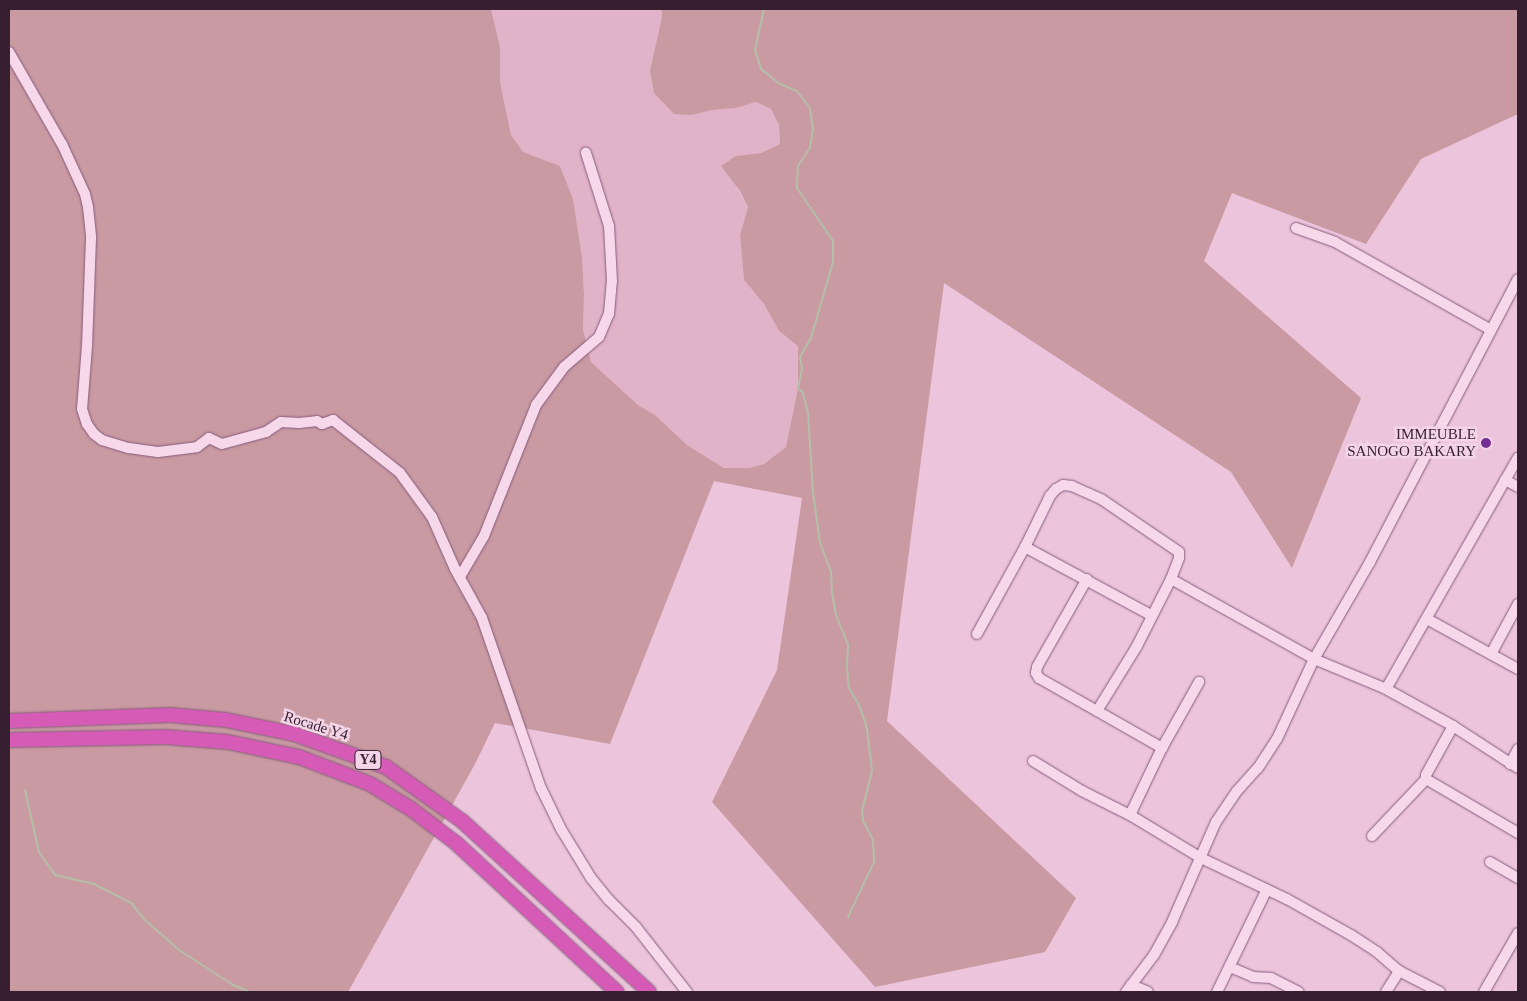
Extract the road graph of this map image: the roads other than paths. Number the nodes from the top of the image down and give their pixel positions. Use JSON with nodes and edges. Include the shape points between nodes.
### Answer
{"nodes":[{"id":1,"x":9,"y":52,"type":"edge"},
{"id":2,"x":586,"y":153,"type":"dead end"},
{"id":3,"x":1296,"y":228,"type":"dead end"},
{"id":4,"x":1518,"y":279,"type":"edge"},
{"id":5,"x":1491,"y":330,"type":"junction"},
{"id":6,"x":1518,"y":458,"type":"edge"},
{"id":7,"x":1505,"y":480,"type":"junction"},
{"id":8,"x":1518,"y":487,"type":"edge"},
{"id":9,"x":1025,"y":547,"type":"junction"},
{"id":10,"x":461,"y":575,"type":"junction"},
{"id":11,"x":1087,"y":579,"type":"junction"},
{"id":12,"x":1171,"y":579,"type":"junction"},
{"id":13,"x":1518,"y":604,"type":"edge"},
{"id":14,"x":1151,"y":615,"type":"junction"},
{"id":15,"x":1427,"y":619,"type":"junction"},
{"id":16,"x":977,"y":634,"type":"dead end"},
{"id":17,"x":1491,"y":654,"type":"junction"},
{"id":18,"x":1314,"y":659,"type":"junction"},
{"id":19,"x":1518,"y":669,"type":"edge"},
{"id":20,"x":1199,"y":682,"type":"dead end"},
{"id":21,"x":1386,"y":689,"type":"junction"},
{"id":22,"x":1097,"y":712,"type":"junction"},
{"id":23,"x":9,"y":721,"type":"edge"},
{"id":24,"x":1453,"y":726,"type":"junction"},
{"id":25,"x":9,"y":740,"type":"edge"},
{"id":26,"x":1162,"y":748,"type":"junction"},
{"id":27,"x":1518,"y":749,"type":"edge"},
{"id":28,"x":1033,"y":761,"type":"dead end"},
{"id":29,"x":1514,"y":766,"type":"edge"},
{"id":30,"x":1426,"y":779,"type":"junction"},
{"id":31,"x":1130,"y":815,"type":"junction"},
{"id":32,"x":1518,"y":833,"type":"edge"},
{"id":33,"x":1372,"y":836,"type":"dead end"},
{"id":34,"x":1201,"y":858,"type":"junction"},
{"id":35,"x":1490,"y":862,"type":"dead end"},
{"id":36,"x":1518,"y":878,"type":"edge"},
{"id":37,"x":1267,"y":889,"type":"junction"},
{"id":38,"x":1518,"y":932,"type":"edge"},
{"id":39,"x":1230,"y":967,"type":"junction"},
{"id":40,"x":1399,"y":971,"type":"junction"},
{"id":41,"x":1128,"y":989,"type":"edge"},
{"id":42,"x":617,"y":992,"type":"edge"},
{"id":43,"x":649,"y":992,"type":"edge"},
{"id":44,"x":687,"y":992,"type":"edge"},
{"id":45,"x":1148,"y":992,"type":"edge"},
{"id":46,"x":1217,"y":992,"type":"edge"},
{"id":47,"x":1299,"y":992,"type":"edge"},
{"id":48,"x":1386,"y":992,"type":"edge"},
{"id":49,"x":1440,"y":992,"type":"edge"},
{"id":50,"x":1484,"y":992,"type":"edge"}],
"edges":[{"from":1,"to":10,"type":"street","via":[[62,144],[88,207],[91,238],[82,396],[84,418],[94,434],[102,440],[129,448],[158,452],[197,447],[208,438],[222,444],[266,432],[281,422],[317,421],[322,424],[333,420],[400,472],[432,517],[455,569]]},
{"from":2,"to":10,"type":"street","via":[[609,226],[612,281],[609,314],[599,337],[564,367],[536,405],[484,536]]},
{"from":3,"to":5,"type":"street","via":[[1335,242]]},
{"from":4,"to":5,"type":"street"},
{"from":5,"to":18,"type":"street","via":[[1370,562]]},
{"from":6,"to":7,"type":"street"},
{"from":7,"to":8,"type":"street"},
{"from":7,"to":15,"type":"street"},
{"from":9,"to":11,"type":"street"},
{"from":9,"to":12,"type":"street","via":[[1050,496],[1062,485],[1072,486],[1101,499],[1175,548],[1179,558]]},
{"from":9,"to":16,"type":"street"},
{"from":10,"to":44,"type":"street","via":[[482,618],[541,788],[561,829],[591,878],[636,927]]},
{"from":11,"to":14,"type":"street"},
{"from":11,"to":22,"type":"street","via":[[1036,673],[1039,678]]},
{"from":12,"to":14,"type":"street"},
{"from":12,"to":18,"type":"street"},
{"from":13,"to":17,"type":"street"},
{"from":14,"to":22,"type":"street","via":[[1137,646]]},
{"from":15,"to":17,"type":"street"},
{"from":15,"to":21,"type":"street"},
{"from":17,"to":19,"type":"street"},
{"from":18,"to":21,"type":"street"},
{"from":18,"to":34,"type":"street","via":[[1277,739],[1216,822]]},
{"from":20,"to":26,"type":"street"},
{"from":21,"to":24,"type":"street"},
{"from":22,"to":26,"type":"street"},
{"from":23,"to":43,"type":"highway","name":"Rocade Y4","number":"Y4","via":[[170,715],[226,720],[294,734],[386,767],[462,821]]},
{"from":24,"to":29,"type":"street"},
{"from":24,"to":30,"type":"street"},
{"from":25,"to":42,"type":"highway","number":"Y4","via":[[166,738],[228,742],[300,757],[370,784],[411,809],[456,843]]},
{"from":26,"to":31,"type":"street"},
{"from":27,"to":29,"type":"street"},
{"from":28,"to":31,"type":"street"},
{"from":30,"to":32,"type":"street"},
{"from":30,"to":33,"type":"street"},
{"from":31,"to":34,"type":"street"},
{"from":34,"to":37,"type":"street"},
{"from":34,"to":41,"type":"street","via":[[1154,955]]},
{"from":35,"to":36,"type":"street"},
{"from":37,"to":39,"type":"street"},
{"from":37,"to":40,"type":"street","via":[[1351,935]]},
{"from":38,"to":50,"type":"street"},
{"from":39,"to":46,"type":"street"},
{"from":39,"to":47,"type":"street","via":[[1253,977],[1271,978]]},
{"from":40,"to":48,"type":"street"},
{"from":40,"to":49,"type":"street"},
{"from":41,"to":45,"type":"street"}]}
